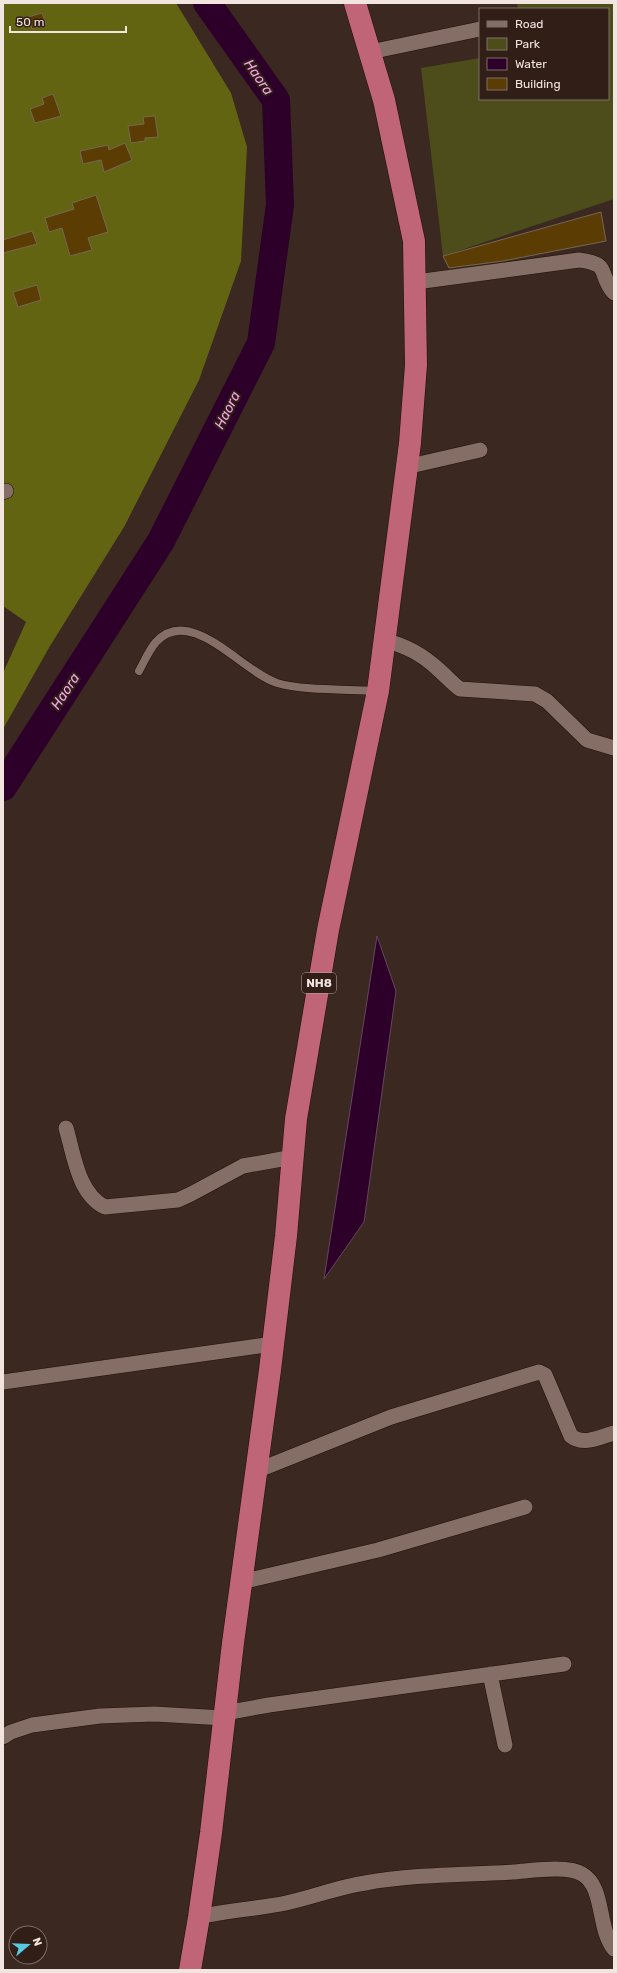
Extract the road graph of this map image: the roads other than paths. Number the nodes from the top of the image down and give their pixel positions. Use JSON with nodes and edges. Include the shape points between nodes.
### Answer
{"nodes":[{"id":1,"x":355,"y":3,"type":"edge"},
{"id":2,"x":479,"y":29,"type":"edge"},
{"id":3,"x":370,"y":52,"type":"junction"},
{"id":4,"x":416,"y":282,"type":"junction"},
{"id":5,"x":614,"y":293,"type":"edge"},
{"id":6,"x":480,"y":450,"type":"dead end"},
{"id":7,"x":406,"y":467,"type":"junction"},
{"id":8,"x":384,"y":640,"type":"junction"},
{"id":9,"x":139,"y":671,"type":"dead end"},
{"id":10,"x":378,"y":691,"type":"junction"},
{"id":11,"x":614,"y":748,"type":"edge"},
{"id":12,"x":66,"y":1128,"type":"dead end"},
{"id":13,"x":293,"y":1157,"type":"junction"},
{"id":14,"x":273,"y":1344,"type":"junction"},
{"id":15,"x":3,"y":1382,"type":"edge"},
{"id":16,"x":614,"y":1433,"type":"edge"},
{"id":17,"x":256,"y":1471,"type":"junction"},
{"id":18,"x":525,"y":1507,"type":"dead end"},
{"id":19,"x":242,"y":1582,"type":"junction"},
{"id":20,"x":564,"y":1664,"type":"dead end"},
{"id":21,"x":490,"y":1674,"type":"junction"},
{"id":22,"x":225,"y":1716,"type":"junction"},
{"id":23,"x":3,"y":1736,"type":"edge"},
{"id":24,"x":505,"y":1745,"type":"dead end"},
{"id":25,"x":200,"y":1916,"type":"junction"},
{"id":26,"x":614,"y":1949,"type":"edge"},
{"id":27,"x":190,"y":1970,"type":"edge"}],
"edges":[{"from":1,"to":3,"type":"highway","number":"NH8"},
{"from":2,"to":3,"type":"street"},
{"from":3,"to":4,"type":"highway","number":"NH8","via":[[384,100],[414,241]]},
{"from":4,"to":5,"type":"street","via":[[579,260],[595,262],[601,267],[609,288]]},
{"from":4,"to":7,"type":"highway","number":"NH8","via":[[416,365]]},
{"from":6,"to":7,"type":"street"},
{"from":7,"to":8,"type":"highway","number":"NH8"},
{"from":8,"to":10,"type":"highway","number":"NH8"},
{"from":8,"to":11,"type":"street","via":[[411,649],[460,689],[535,694],[547,701],[587,740]]},
{"from":9,"to":10,"type":"lane","via":[[155,643],[172,631],[184,630],[211,640],[277,683]]},
{"from":10,"to":13,"type":"highway","number":"NH8","via":[[328,930],[296,1119]]},
{"from":12,"to":13,"type":"street","via":[[81,1178],[92,1198],[105,1207],[178,1200],[243,1166]]},
{"from":13,"to":14,"type":"highway","number":"NH8"},
{"from":14,"to":15,"type":"street"},
{"from":14,"to":17,"type":"highway","number":"NH8"},
{"from":16,"to":17,"type":"street","via":[[586,1442],[577,1441],[571,1436],[545,1375],[539,1372],[391,1417]]},
{"from":17,"to":19,"type":"highway","number":"NH8"},
{"from":18,"to":19,"type":"street","via":[[378,1550]]},
{"from":19,"to":22,"type":"highway","number":"NH8"},
{"from":20,"to":21,"type":"street"},
{"from":21,"to":22,"type":"street","via":[[269,1705]]},
{"from":21,"to":24,"type":"street"},
{"from":22,"to":23,"type":"street","via":[[100,1716],[32,1725]]},
{"from":22,"to":25,"type":"highway","number":"NH8"},
{"from":25,"to":26,"type":"street","via":[[224,1910],[286,1903],[364,1883],[432,1875],[564,1870],[581,1873],[591,1881],[603,1928],[608,1942]]},
{"from":25,"to":27,"type":"highway","number":"NH8"}]}
